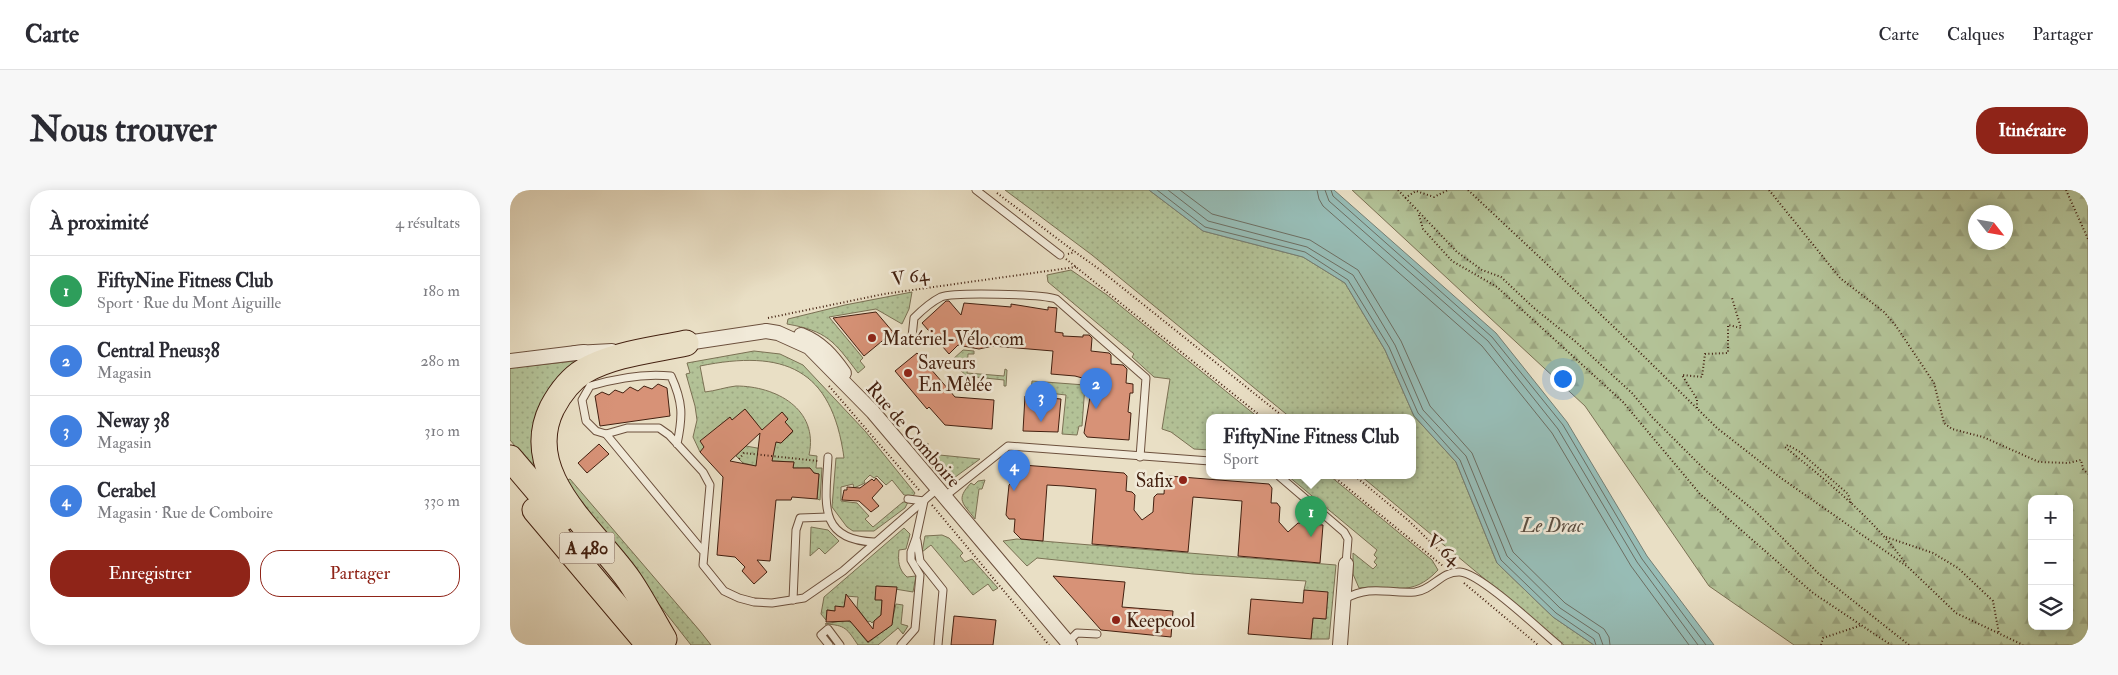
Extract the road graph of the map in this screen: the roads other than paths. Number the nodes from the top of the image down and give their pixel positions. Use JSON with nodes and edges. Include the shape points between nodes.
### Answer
{"nodes":[{"id":1,"x":976,"y":190,"type":"edge"},
{"id":2,"x":1063,"y":256,"type":"road end"},
{"id":3,"x":912,"y":337,"type":"dead end"},
{"id":4,"x":686,"y":343,"type":"junction"},
{"id":5,"x":575,"y":354,"type":"junction"},
{"id":6,"x":510,"y":361,"type":"edge"},
{"id":7,"x":873,"y":412,"type":"junction"},
{"id":8,"x":606,"y":434,"type":"junction"},
{"id":9,"x":677,"y":444,"type":"junction"},
{"id":10,"x":1140,"y":457,"type":"junction"},
{"id":11,"x":510,"y":458,"type":"edge"},
{"id":12,"x":828,"y":460,"type":"road end"},
{"id":13,"x":1206,"y":461,"type":"edge"},
{"id":14,"x":1282,"y":479,"type":"edge"},
{"id":15,"x":510,"y":482,"type":"edge"},
{"id":16,"x":941,"y":493,"type":"junction"},
{"id":17,"x":908,"y":499,"type":"dead end"},
{"id":18,"x":925,"y":500,"type":"junction"},
{"id":19,"x":828,"y":517,"type":"junction"},
{"id":20,"x":916,"y":538,"type":"junction"},
{"id":21,"x":874,"y":542,"type":"junction"},
{"id":22,"x":702,"y":550,"type":"junction"},
{"id":23,"x":1346,"y":564,"type":"joint"},
{"id":24,"x":1344,"y":599,"type":"junction"},
{"id":25,"x":792,"y":600,"type":"junction"},
{"id":26,"x":1097,"y":634,"type":"dead end"},
{"id":27,"x":661,"y":643,"type":"edge"},
{"id":28,"x":1069,"y":643,"type":"edge"},
{"id":29,"x":828,"y":645,"type":"edge"},
{"id":30,"x":840,"y":645,"type":"edge"},
{"id":31,"x":901,"y":645,"type":"edge"},
{"id":32,"x":938,"y":645,"type":"edge"},
{"id":33,"x":1340,"y":645,"type":"edge"},
{"id":34,"x":1558,"y":645,"type":"edge"}],
"edges":[{"from":1,"to":2,"type":"lane"},
{"from":3,"to":10,"type":"lane","via":[[914,318],[943,296],[999,294],[1056,299],[1146,378]]},
{"from":4,"to":5,"type":"street","name":"Rue de Comboire"},
{"from":4,"to":7,"type":"street","name":"Rue de Comboire","via":[[778,332],[808,347]]},
{"from":4,"to":27,"type":"highway","via":[[610,361],[584,371],[561,392],[544,436],[546,461],[555,485],[629,580]]},
{"from":5,"to":6,"type":"street"},
{"from":5,"to":7,"type":"street","via":[[783,322],[827,350]]},
{"from":7,"to":16,"type":"street","name":"Rue de Comboire"},
{"from":8,"to":9,"type":"lane","via":[[627,428],[659,428]]},
{"from":8,"to":9,"type":"lane","via":[[596,431],[586,422],[582,400],[590,386],[653,374],[671,376],[679,394],[682,418]]},
{"from":8,"to":22,"type":"lane"},
{"from":9,"to":22,"type":"lane","via":[[703,472],[710,485]]},
{"from":10,"to":13,"type":"lane"},
{"from":10,"to":16,"type":"lane","via":[[1008,446]]},
{"from":11,"to":27,"type":"highway","number":"A 480"},
{"from":12,"to":19,"type":"lane","via":[[825,510]]},
{"from":14,"to":23,"type":"lane","via":[[1344,532],[1348,539]]},
{"from":15,"to":27,"type":"highway","number":"A 480"},
{"from":16,"to":18,"type":"lane"},
{"from":16,"to":28,"type":"street","name":"Rue de Comboire"},
{"from":17,"to":18,"type":"lane"},
{"from":18,"to":20,"type":"lane"},
{"from":18,"to":21,"type":"lane"},
{"from":19,"to":21,"type":"lane","via":[[841,533],[859,542]]},
{"from":19,"to":25,"type":"lane","via":[[800,518],[796,530]]},
{"from":20,"to":31,"type":"lane","via":[[911,552],[911,560],[920,575],[915,629]]},
{"from":20,"to":32,"type":"lane","via":[[920,561],[943,590]]},
{"from":21,"to":25,"type":"lane","via":[[819,589],[804,598]]},
{"from":22,"to":25,"type":"lane","via":[[702,565],[724,591],[754,602]]},
{"from":23,"to":24,"type":"street"},
{"from":24,"to":33,"type":"street"},
{"from":24,"to":34,"type":"lane","via":[[1373,590],[1419,592],[1445,574],[1461,572],[1488,586]]},
{"from":26,"to":28,"type":"lane","via":[[1077,633]]},
{"from":29,"to":30,"type":"lane","via":[[821,635],[828,629]]}]}
